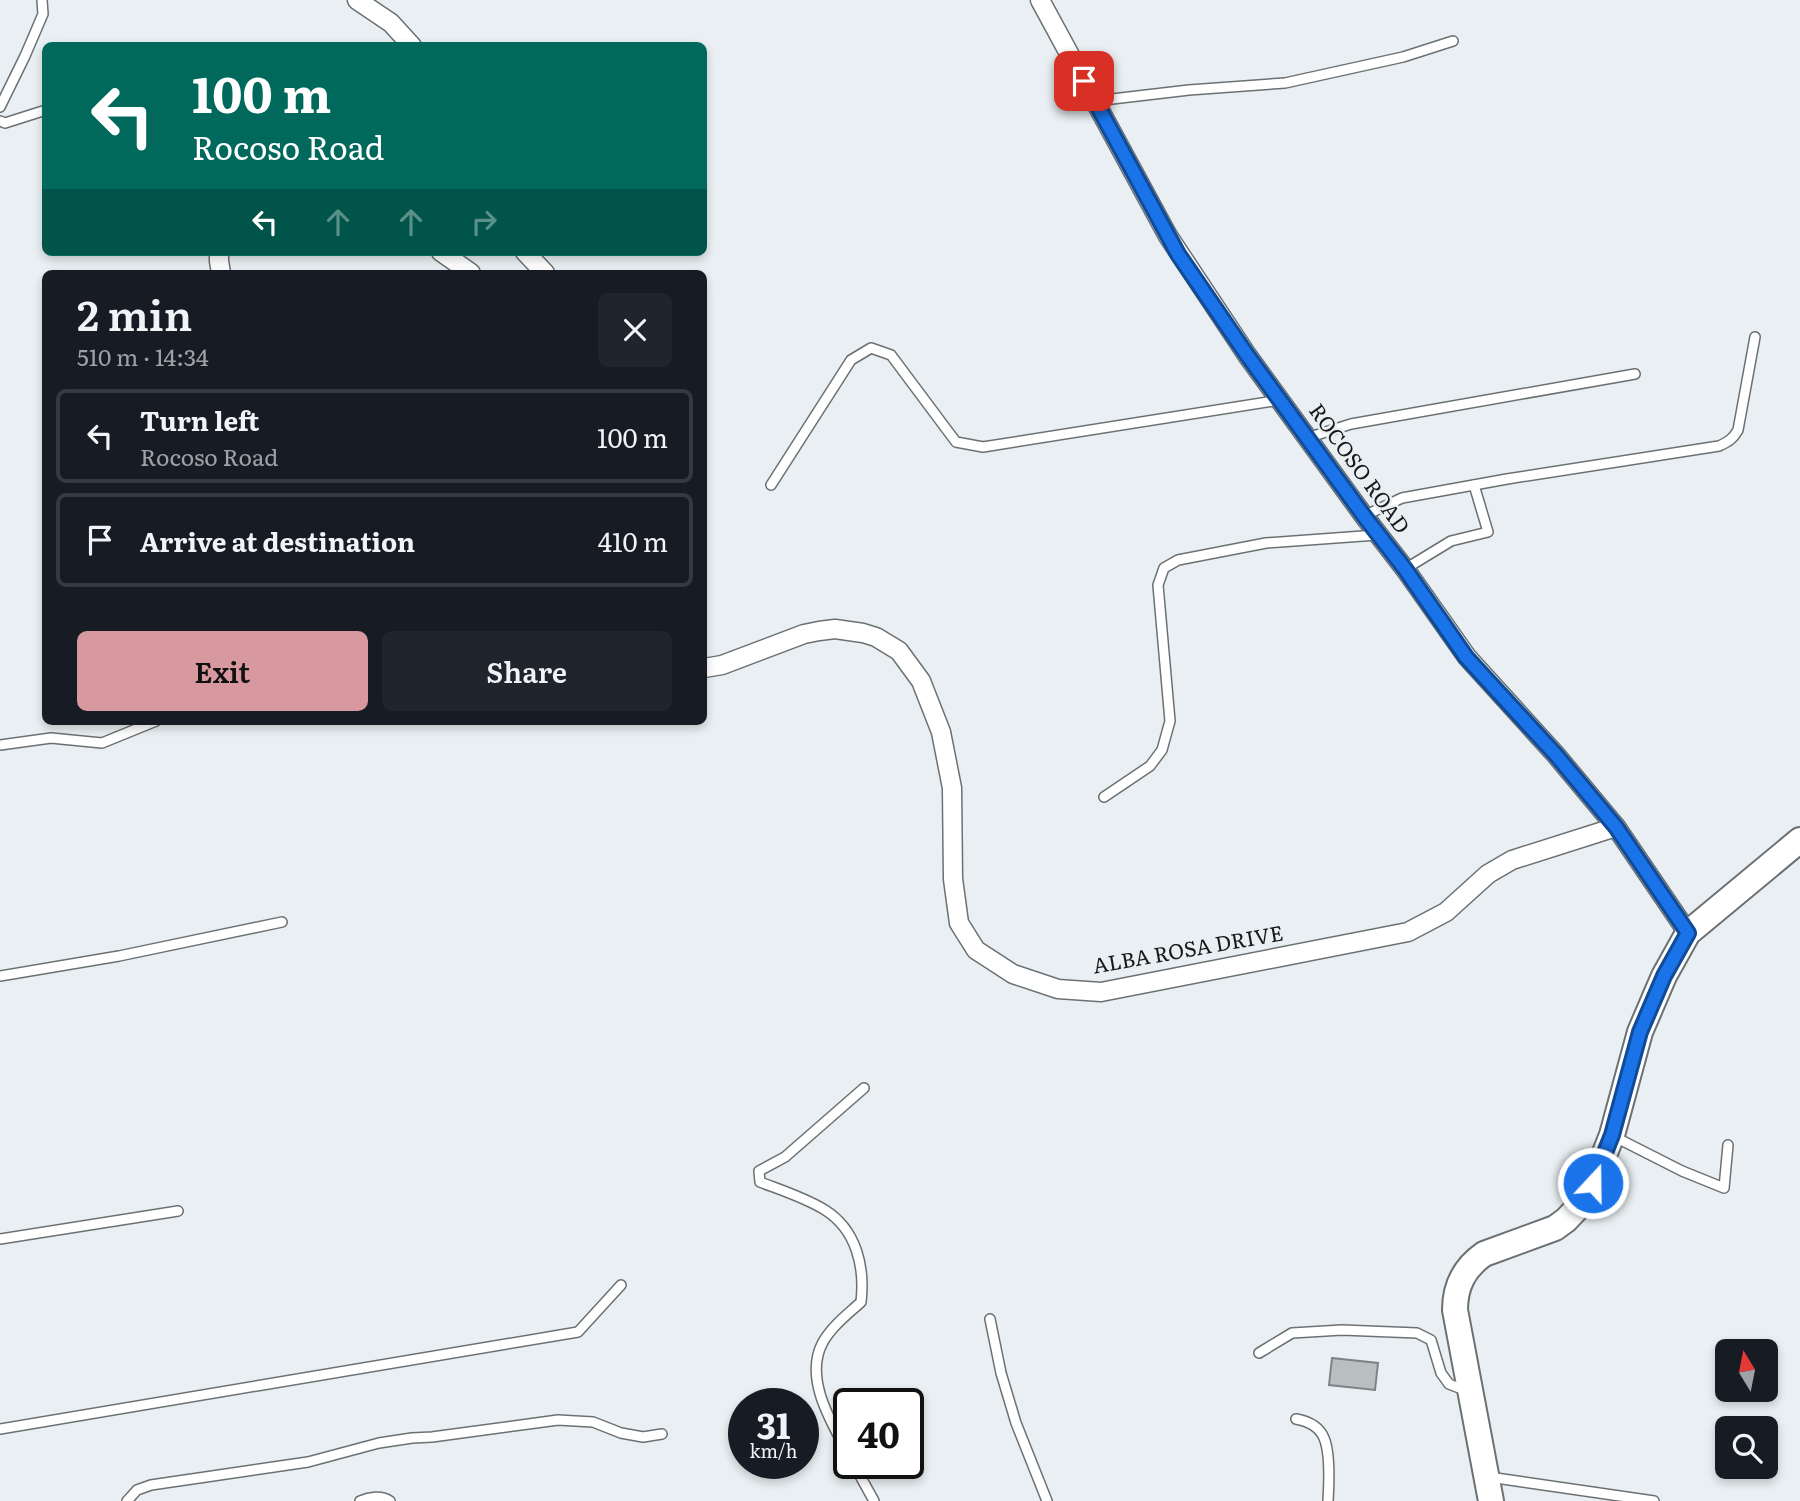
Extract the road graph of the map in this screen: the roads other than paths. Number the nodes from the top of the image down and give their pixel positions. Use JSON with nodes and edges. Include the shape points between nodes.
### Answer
{"nodes":[{"id":1,"x":42,"y":0,"type":"edge"},
{"id":2,"x":357,"y":0,"type":"edge"},
{"id":3,"x":1040,"y":0,"type":"edge"},
{"id":4,"x":1453,"y":41,"type":"dead end"},
{"id":5,"x":408,"y":42,"type":"edge"},
{"id":6,"x":1094,"y":101,"type":"junction"},
{"id":7,"x":0,"y":107,"type":"edge"},
{"id":8,"x":42,"y":111,"type":"edge"},
{"id":9,"x":0,"y":121,"type":"edge"},
{"id":10,"x":447,"y":256,"type":"edge"},
{"id":11,"x":529,"y":256,"type":"edge"},
{"id":12,"x":467,"y":270,"type":"edge"},
{"id":13,"x":542,"y":270,"type":"edge"},
{"id":14,"x":1755,"y":337,"type":"dead end"},
{"id":15,"x":1635,"y":374,"type":"dead end"},
{"id":16,"x":1280,"y":400,"type":"junction"},
{"id":17,"x":1307,"y":438,"type":"junction"},
{"id":18,"x":771,"y":485,"type":"dead end"},
{"id":19,"x":1474,"y":485,"type":"junction"},
{"id":20,"x":1364,"y":516,"type":"junction"},
{"id":21,"x":1379,"y":535,"type":"junction"},
{"id":22,"x":1405,"y":569,"type":"junction"},
{"id":23,"x":707,"y":667,"type":"edge"},
{"id":24,"x":146,"y":725,"type":"edge"},
{"id":25,"x":0,"y":746,"type":"edge"},
{"id":26,"x":1104,"y":797,"type":"dead end"},
{"id":27,"x":1616,"y":827,"type":"junction"},
{"id":28,"x":1800,"y":840,"type":"edge"},
{"id":29,"x":282,"y":922,"type":"dead end"},
{"id":30,"x":1688,"y":933,"type":"junction"},
{"id":31,"x":0,"y":976,"type":"edge"},
{"id":32,"x":864,"y":1088,"type":"dead end"},
{"id":33,"x":1612,"y":1135,"type":"junction"},
{"id":34,"x":1728,"y":1145,"type":"dead end"},
{"id":35,"x":178,"y":1211,"type":"dead end"},
{"id":36,"x":0,"y":1239,"type":"edge"},
{"id":37,"x":621,"y":1285,"type":"dead end"},
{"id":38,"x":990,"y":1319,"type":"dead end"},
{"id":39,"x":1259,"y":1353,"type":"dead end"},
{"id":40,"x":1470,"y":1392,"type":"junction"},
{"id":41,"x":1296,"y":1419,"type":"dead end"},
{"id":42,"x":833,"y":1426,"type":"edge"},
{"id":43,"x":0,"y":1429,"type":"edge"},
{"id":44,"x":662,"y":1434,"type":"dead end"},
{"id":45,"x":1487,"y":1476,"type":"junction"},
{"id":46,"x":862,"y":1479,"type":"edge"},
{"id":47,"x":127,"y":1501,"type":"edge"},
{"id":48,"x":360,"y":1501,"type":"edge"},
{"id":49,"x":390,"y":1501,"type":"edge"},
{"id":50,"x":874,"y":1501,"type":"edge"},
{"id":51,"x":1047,"y":1501,"type":"edge"},
{"id":52,"x":1328,"y":1501,"type":"edge"},
{"id":53,"x":1491,"y":1501,"type":"edge"},
{"id":54,"x":1654,"y":1501,"type":"edge"}],
"edges":[{"from":1,"to":7,"type":"lane","via":[[43,14]]},
{"from":2,"to":5,"type":"street","via":[[391,23]]},
{"from":3,"to":6,"type":"street","name":"ROCOSO ROAD"},
{"from":4,"to":6,"type":"lane","via":[[1285,83]]},
{"from":6,"to":16,"type":"street","name":"ROCOSO ROAD","via":[[1178,254]]},
{"from":8,"to":9,"type":"lane"},
{"from":10,"to":12,"type":"street"},
{"from":11,"to":13,"type":"street"},
{"from":14,"to":19,"type":"lane","via":[[1738,430],[1727,443]]},
{"from":15,"to":17,"type":"lane","via":[[1350,424]]},
{"from":16,"to":17,"type":"street","name":"ROCOSO ROAD"},
{"from":16,"to":18,"type":"lane","via":[[983,447],[956,442],[891,355],[871,348],[851,360]]},
{"from":17,"to":20,"type":"street","name":"ROCOSO ROAD"},
{"from":19,"to":20,"type":"lane","via":[[1402,498]]},
{"from":19,"to":22,"type":"lane","via":[[1488,532],[1451,541]]},
{"from":20,"to":21,"type":"street","name":"ROCOSO ROAD"},
{"from":21,"to":22,"type":"street","name":"ROCOSO ROAD"},
{"from":21,"to":26,"type":"lane","via":[[1266,542],[1178,560],[1164,568],[1158,585],[1170,720],[1163,750],[1150,766]]},
{"from":22,"to":27,"type":"street","name":"ROCOSO ROAD","via":[[1466,657]]},
{"from":23,"to":27,"type":"street","name":"ALBA ROSA DRIVE","via":[[804,634],[835,629],[863,633],[899,651],[921,681],[941,732],[952,788],[958,923],[976,950],[1013,974],[1058,989],[1101,992],[1408,932],[1446,912],[1488,874],[1512,860]]},
{"from":24,"to":25,"type":"lane","via":[[102,743],[51,738]]},
{"from":27,"to":30,"type":"street","name":"ROCOSO ROAD"},
{"from":28,"to":30,"type":"street"},
{"from":29,"to":31,"type":"lane"},
{"from":30,"to":33,"type":"street","via":[[1640,1032]]},
{"from":32,"to":42,"type":"lane","via":[[785,1157],[759,1171],[760,1182],[825,1210],[843,1225],[856,1250],[861,1302],[828,1334],[818,1352],[815,1372]]},
{"from":33,"to":34,"type":"lane","via":[[1724,1188]]},
{"from":33,"to":40,"type":"street","via":[[1589,1193],[1577,1210],[1555,1228],[1484,1254],[1462,1277],[1455,1310]]},
{"from":35,"to":36,"type":"lane"},
{"from":37,"to":43,"type":"lane","via":[[578,1332]]},
{"from":38,"to":51,"type":"lane","via":[[1016,1423]]},
{"from":39,"to":40,"type":"lane","via":[[1292,1333],[1418,1332],[1431,1340],[1449,1384]]},
{"from":40,"to":45,"type":"street"},
{"from":41,"to":52,"type":"lane","via":[[1307,1421],[1324,1438]]},
{"from":44,"to":47,"type":"lane","via":[[643,1437],[593,1422],[558,1420],[412,1438],[308,1462],[151,1485],[136,1490]]},
{"from":45,"to":53,"type":"street"},
{"from":45,"to":54,"type":"lane"},
{"from":46,"to":50,"type":"lane"},
{"from":48,"to":49,"type":"lane","via":[[375,1497]]}]}
